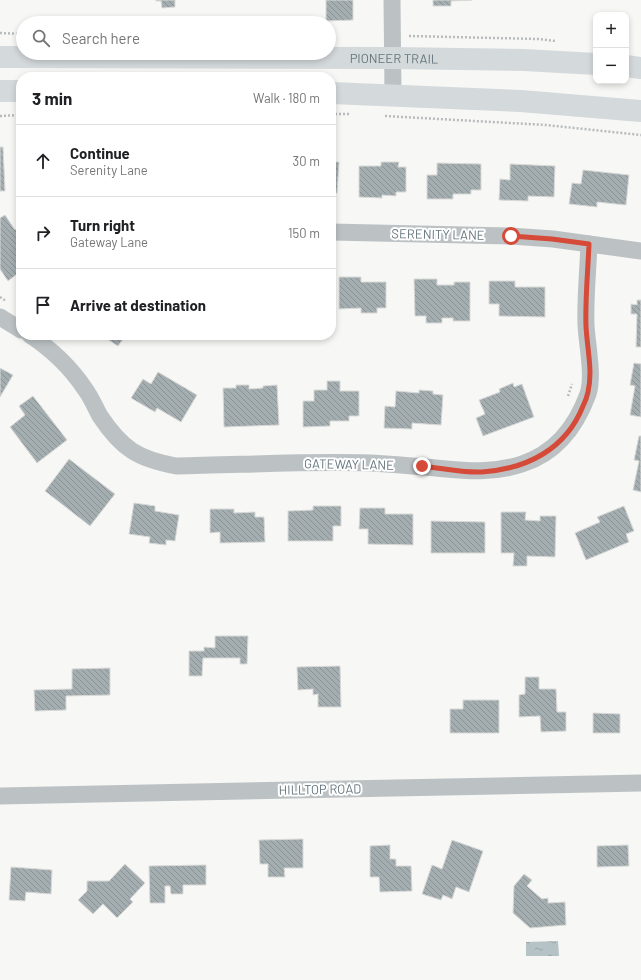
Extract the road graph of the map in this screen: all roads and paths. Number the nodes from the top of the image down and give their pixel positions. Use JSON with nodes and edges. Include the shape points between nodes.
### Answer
{"nodes":[{"id":1,"x":392,"y":0,"type":"edge"},
{"id":2,"x":0,"y":33,"type":"edge"},
{"id":3,"x":16,"y":34,"type":"edge"},
{"id":4,"x":0,"y":57,"type":"edge"},
{"id":5,"x":16,"y":57,"type":"edge"},
{"id":6,"x":336,"y":58,"type":"edge"},
{"id":7,"x":393,"y":58,"type":"junction"},
{"id":8,"x":593,"y":64,"type":"edge"},
{"id":9,"x":629,"y":66,"type":"edge"},
{"id":10,"x":641,"y":68,"type":"edge"},
{"id":11,"x":0,"y":91,"type":"edge"},
{"id":12,"x":16,"y":91,"type":"edge"},
{"id":13,"x":336,"y":93,"type":"edge"},
{"id":14,"x":393,"y":95,"type":"junction"},
{"id":15,"x":641,"y":111,"type":"edge"},
{"id":16,"x":336,"y":114,"type":"edge"},
{"id":17,"x":351,"y":114,"type":"dead end"},
{"id":18,"x":16,"y":115,"type":"edge"},
{"id":19,"x":0,"y":116,"type":"edge"},
{"id":20,"x":381,"y":116,"type":"dead end"},
{"id":21,"x":641,"y":135,"type":"edge"},
{"id":22,"x":336,"y":232,"type":"edge"},
{"id":23,"x":589,"y":244,"type":"junction"},
{"id":24,"x":641,"y":251,"type":"edge"},
{"id":25,"x":0,"y":317,"type":"edge"},
{"id":26,"x":16,"y":326,"type":"edge"},
{"id":27,"x":37,"y":340,"type":"edge"},
{"id":28,"x":573,"y":380,"type":"dead end"},
{"id":29,"x":567,"y":399,"type":"dead end"},
{"id":30,"x":641,"y":783,"type":"edge"},
{"id":31,"x":0,"y":796,"type":"edge"}],
"edges":[{"from":1,"to":7,"type":"street"},
{"from":2,"to":3,"type":"path"},
{"from":4,"to":5,"type":"main road","name":"PIONEER TRAIL"},
{"from":6,"to":7,"type":"main road","name":"PIONEER TRAIL"},
{"from":7,"to":8,"type":"main road","name":"PIONEER TRAIL"},
{"from":7,"to":14,"type":"street"},
{"from":9,"to":10,"type":"main road"},
{"from":11,"to":12,"type":"main road"},
{"from":13,"to":14,"type":"main road"},
{"from":14,"to":15,"type":"main road","via":[[521,101]]},
{"from":16,"to":17,"type":"path"},
{"from":18,"to":19,"type":"path"},
{"from":20,"to":21,"type":"path","via":[[546,125]]},
{"from":22,"to":23,"type":"street","name":"SERENITY LANE","via":[[511,236]]},
{"from":23,"to":24,"type":"street","name":"SERENITY LANE"},
{"from":23,"to":27,"type":"street","name":"GATEWAY LANE","via":[[586,326],[590,369],[588,392],[578,418],[565,436],[545,454],[524,464],[502,470],[480,472],[336,462],[176,466],[161,464],[143,458],[114,436],[85,388],[51,351]]},
{"from":25,"to":26,"type":"street","name":"GATEWAY LANE"},
{"from":28,"to":29,"type":"path"},
{"from":30,"to":31,"type":"street","name":"HILLTOP ROAD"}]}
